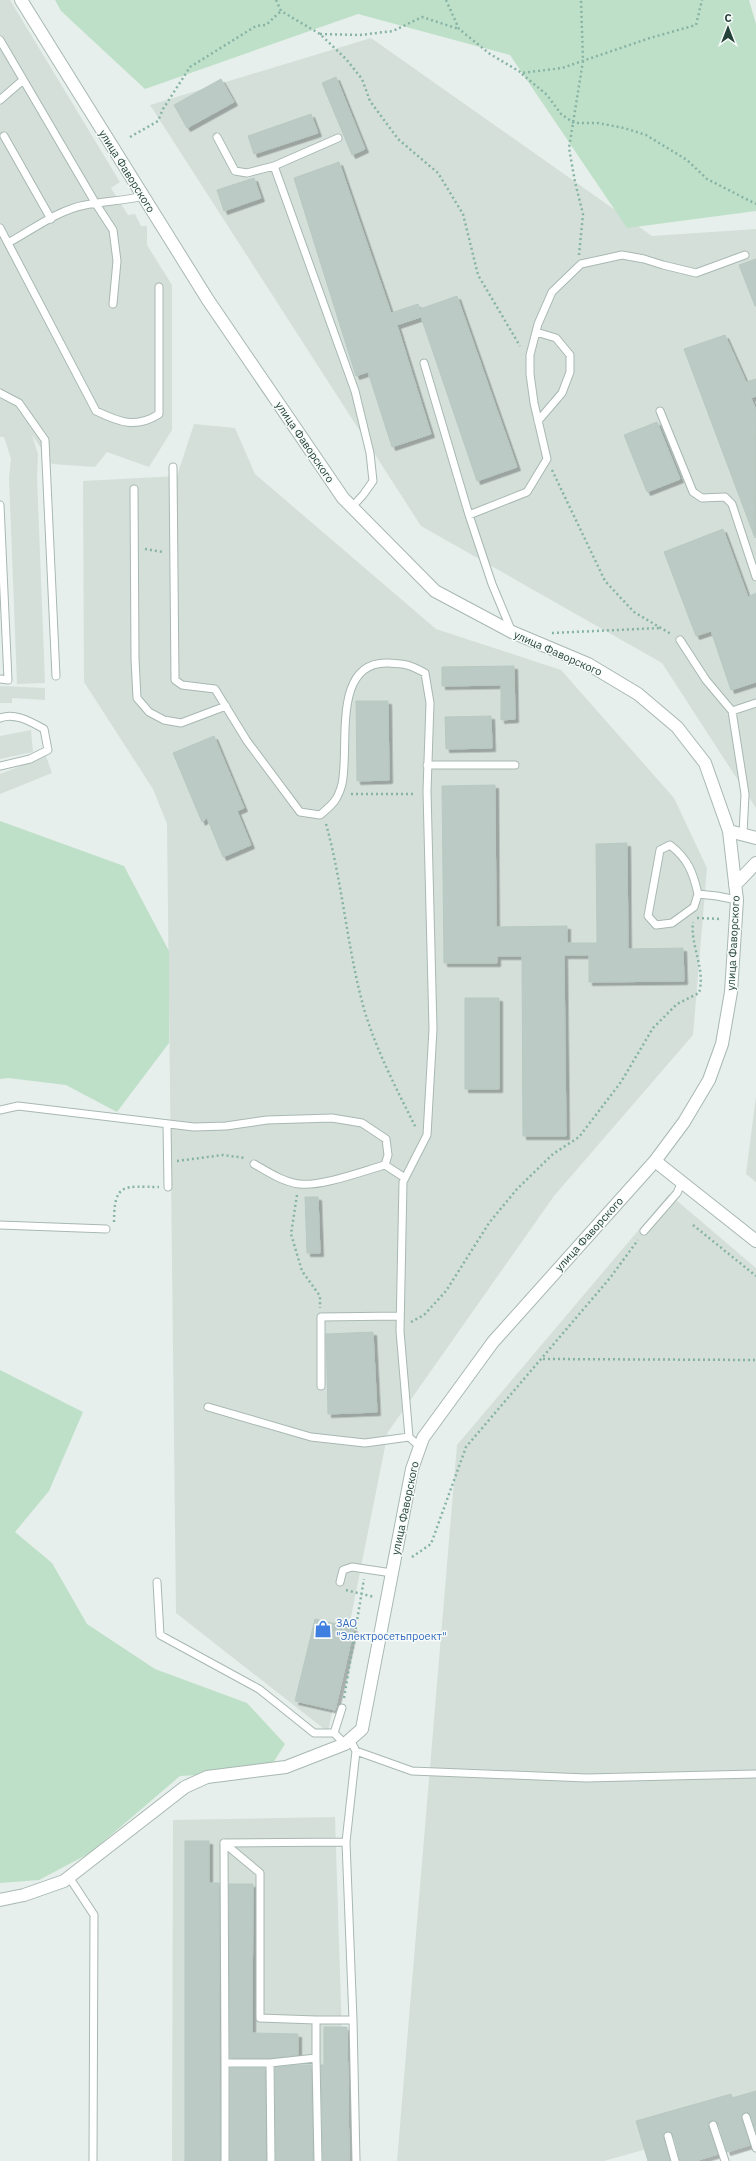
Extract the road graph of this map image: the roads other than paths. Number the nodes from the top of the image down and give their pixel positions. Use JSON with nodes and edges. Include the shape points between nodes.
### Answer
{"nodes":[{"id":1,"x":21,"y":0,"type":"edge"},
{"id":2,"x":0,"y":40,"type":"edge"},
{"id":3,"x":23,"y":80,"type":"junction"},
{"id":4,"x":0,"y":100,"type":"edge"},
{"id":5,"x":4,"y":136,"type":"dead end"},
{"id":6,"x":217,"y":137,"type":"dead end"},
{"id":7,"x":338,"y":138,"type":"dead end"},
{"id":8,"x":274,"y":166,"type":"junction"},
{"id":9,"x":143,"y":196,"type":"junction"},
{"id":10,"x":96,"y":204,"type":"junction"},
{"id":11,"x":51,"y":219,"type":"junction"},
{"id":12,"x":0,"y":228,"type":"edge"},
{"id":13,"x":8,"y":243,"type":"junction"},
{"id":14,"x":745,"y":255,"type":"dead end"},
{"id":15,"x":159,"y":287,"type":"dead end"},
{"id":16,"x":113,"y":304,"type":"dead end"},
{"id":17,"x":536,"y":332,"type":"junction"},
{"id":18,"x":424,"y":363,"type":"dead end"},
{"id":19,"x":0,"y":393,"type":"edge"},
{"id":20,"x":660,"y":411,"type":"dead end"},
{"id":21,"x":538,"y":421,"type":"junction"},
{"id":22,"x":173,"y":467,"type":"dead end"},
{"id":23,"x":134,"y":489,"type":"dead end"},
{"id":24,"x":0,"y":505,"type":"edge"},
{"id":25,"x":352,"y":507,"type":"junction"},
{"id":26,"x":469,"y":515,"type":"junction"},
{"id":27,"x":756,"y":576,"type":"edge"},
{"id":28,"x":512,"y":632,"type":"junction"},
{"id":29,"x":680,"y":640,"type":"road end"},
{"id":30,"x":56,"y":676,"type":"dead end"},
{"id":31,"x":0,"y":679,"type":"edge"},
{"id":32,"x":756,"y":703,"type":"edge"},
{"id":33,"x":226,"y":706,"type":"junction"},
{"id":34,"x":732,"y":711,"type":"junction"},
{"id":35,"x":0,"y":718,"type":"edge"},
{"id":36,"x":515,"y":764,"type":"dead end"},
{"id":37,"x":428,"y":765,"type":"junction"},
{"id":38,"x":0,"y":766,"type":"edge"},
{"id":39,"x":729,"y":831,"type":"junction"},
{"id":40,"x":742,"y":834,"type":"junction"},
{"id":41,"x":756,"y":838,"type":"edge"},
{"id":42,"x":756,"y":863,"type":"edge"},
{"id":43,"x":735,"y":885,"type":"junction"},
{"id":44,"x":698,"y":894,"type":"junction"},
{"id":45,"x":737,"y":900,"type":"junction"},
{"id":46,"x":0,"y":1110,"type":"edge"},
{"id":47,"x":167,"y":1124,"type":"junction"},
{"id":48,"x":655,"y":1161,"type":"junction"},
{"id":49,"x":254,"y":1164,"type":"road end"},
{"id":50,"x":385,"y":1165,"type":"junction"},
{"id":51,"x":405,"y":1178,"type":"junction"},
{"id":52,"x":682,"y":1182,"type":"junction"},
{"id":53,"x":168,"y":1187,"type":"road end"},
{"id":54,"x":0,"y":1225,"type":"edge"},
{"id":55,"x":106,"y":1229,"type":"road end"},
{"id":56,"x":644,"y":1231,"type":"road end"},
{"id":57,"x":756,"y":1241,"type":"edge"},
{"id":58,"x":400,"y":1316,"type":"junction"},
{"id":59,"x":321,"y":1386,"type":"dead end"},
{"id":60,"x":208,"y":1407,"type":"dead end"},
{"id":61,"x":409,"y":1437,"type":"junction"},
{"id":62,"x":419,"y":1446,"type":"junction"},
{"id":63,"x":392,"y":1573,"type":"junction"},
{"id":64,"x":157,"y":1582,"type":"dead end"},
{"id":65,"x":340,"y":1582,"type":"road end"},
{"id":66,"x":342,"y":1708,"type":"road end"},
{"id":67,"x":334,"y":1733,"type":"junction"},
{"id":68,"x":348,"y":1742,"type":"junction"},
{"id":69,"x":356,"y":1751,"type":"junction"},
{"id":70,"x":756,"y":1774,"type":"edge"},
{"id":71,"x":346,"y":1842,"type":"junction"},
{"id":72,"x":224,"y":1843,"type":"junction"},
{"id":73,"x":69,"y":1877,"type":"junction"},
{"id":74,"x":0,"y":1900,"type":"edge"},
{"id":75,"x":316,"y":2020,"type":"junction"},
{"id":76,"x":353,"y":2020,"type":"junction"},
{"id":77,"x":316,"y":2058,"type":"junction"},
{"id":78,"x":224,"y":2063,"type":"junction"},
{"id":79,"x":270,"y":2064,"type":"junction"},
{"id":80,"x":746,"y":2117,"type":"dead end"},
{"id":81,"x":713,"y":2125,"type":"dead end"},
{"id":82,"x":668,"y":2136,"type":"dead end"},
{"id":83,"x":756,"y":2148,"type":"edge"},
{"id":84,"x":93,"y":2161,"type":"edge"},
{"id":85,"x":225,"y":2161,"type":"edge"},
{"id":86,"x":271,"y":2161,"type":"edge"},
{"id":87,"x":318,"y":2161,"type":"edge"},
{"id":88,"x":356,"y":2161,"type":"edge"},
{"id":89,"x":675,"y":2161,"type":"edge"},
{"id":90,"x":725,"y":2161,"type":"edge"}],
"edges":[{"from":1,"to":9,"type":"street","name":"улица Фаворского"},
{"from":2,"to":3,"type":"lane"},
{"from":3,"to":4,"type":"lane"},
{"from":3,"to":10,"type":"lane"},
{"from":5,"to":11,"type":"lane"},
{"from":6,"to":8,"type":"lane","via":[[235,171],[248,173]]},
{"from":7,"to":8,"type":"lane"},
{"from":8,"to":25,"type":"lane","via":[[355,392],[370,453],[373,481]]},
{"from":9,"to":10,"type":"lane"},
{"from":9,"to":25,"type":"street","name":"улица Фаворского","via":[[208,300],[343,498]]},
{"from":10,"to":11,"type":"lane","via":[[85,205]]},
{"from":10,"to":16,"type":"lane","via":[[113,230],[117,261]]},
{"from":11,"to":13,"type":"lane"},
{"from":12,"to":13,"type":"lane"},
{"from":13,"to":15,"type":"lane","via":[[96,411],[119,422],[146,422],[159,414]]},
{"from":14,"to":17,"type":"lane","via":[[696,273],[622,255],[581,264],[552,292]]},
{"from":17,"to":21,"type":"lane","via":[[530,374]]},
{"from":17,"to":21,"type":"lane","via":[[556,338],[570,355],[570,372],[562,393]]},
{"from":18,"to":26,"type":"lane"},
{"from":19,"to":30,"type":"lane","via":[[19,403],[45,440]]},
{"from":20,"to":27,"type":"lane","via":[[693,492],[702,498],[725,497],[732,504]]},
{"from":21,"to":26,"type":"lane","via":[[547,459],[527,492]]},
{"from":22,"to":33,"type":"lane","via":[[175,680],[182,685],[215,689]]},
{"from":23,"to":33,"type":"lane","via":[[134,659],[137,698],[149,712],[164,720],[181,723]]},
{"from":24,"to":31,"type":"lane","via":[[8,680]]},
{"from":25,"to":28,"type":"street","name":"улица Фаворского","via":[[436,591]]},
{"from":26,"to":28,"type":"lane","via":[[492,584]]},
{"from":28,"to":39,"type":"street","name":"улица Фаворского","via":[[588,664],[638,694],[677,727],[705,764]]},
{"from":29,"to":34,"type":"lane","via":[[706,680]]},
{"from":32,"to":34,"type":"lane"},
{"from":33,"to":37,"type":"lane","via":[[247,741],[300,812],[320,815],[335,803],[342,784],[346,703],[359,673],[375,663],[409,664],[425,673],[430,703]]},
{"from":34,"to":40,"type":"lane","via":[[745,794]]},
{"from":35,"to":38,"type":"lane","via":[[7,715],[26,720],[44,729],[48,750],[30,759]]},
{"from":36,"to":37,"type":"lane"},
{"from":37,"to":51,"type":"lane","via":[[433,1029],[427,1135]]},
{"from":39,"to":40,"type":"street"},
{"from":39,"to":43,"type":"street","name":"улица Фаворского"},
{"from":40,"to":41,"type":"street"},
{"from":42,"to":43,"type":"street"},
{"from":43,"to":45,"type":"street","name":"улица Фаворского"},
{"from":44,"to":44,"type":"lane","via":[[694,907],[672,923],[656,925],[648,916],[660,850],[670,845],[683,855],[694,876]]},
{"from":44,"to":45,"type":"lane"},
{"from":45,"to":48,"type":"street","name":"улица Фаворского","via":[[732,992],[722,1044],[709,1080],[684,1122]]},
{"from":46,"to":47,"type":"lane","via":[[18,1106]]},
{"from":47,"to":50,"type":"lane","via":[[200,1127],[267,1120],[332,1118],[362,1124],[386,1139],[388,1155]]},
{"from":47,"to":53,"type":"lane"},
{"from":48,"to":52,"type":"street"},
{"from":48,"to":62,"type":"street","name":"улица Фаворского","via":[[493,1342],[422,1438]]},
{"from":49,"to":50,"type":"lane","via":[[282,1180],[300,1184],[314,1184]]},
{"from":50,"to":51,"type":"lane"},
{"from":51,"to":58,"type":"lane"},
{"from":52,"to":56,"type":"lane","via":[[677,1193]]},
{"from":52,"to":57,"type":"street"},
{"from":54,"to":55,"type":"lane"},
{"from":58,"to":59,"type":"lane","via":[[321,1317]]},
{"from":58,"to":61,"type":"lane"},
{"from":60,"to":61,"type":"lane","via":[[311,1437],[365,1443]]},
{"from":61,"to":62,"type":"lane"},
{"from":62,"to":63,"type":"street","name":"улица Фаворского","via":[[412,1469]]},
{"from":63,"to":65,"type":"lane","via":[[352,1567],[343,1570]]},
{"from":63,"to":68,"type":"street","name":"улица Фаворского","via":[[362,1729]]},
{"from":64,"to":67,"type":"lane","via":[[160,1635],[260,1689],[314,1733]]},
{"from":66,"to":67,"type":"lane"},
{"from":67,"to":68,"type":"lane"},
{"from":68,"to":69,"type":"lane"},
{"from":68,"to":73,"type":"street","via":[[286,1767],[207,1777],[185,1787]]},
{"from":69,"to":70,"type":"lane","via":[[412,1771],[586,1778]]},
{"from":69,"to":71,"type":"lane"},
{"from":71,"to":72,"type":"lane"},
{"from":71,"to":76,"type":"lane"},
{"from":72,"to":75,"type":"lane","via":[[260,1873],[260,2018]]},
{"from":72,"to":78,"type":"lane"},
{"from":73,"to":74,"type":"street","via":[[24,1895]]},
{"from":73,"to":84,"type":"lane","via":[[94,1915]]},
{"from":75,"to":76,"type":"lane"},
{"from":75,"to":77,"type":"lane"},
{"from":76,"to":88,"type":"lane"},
{"from":77,"to":79,"type":"lane"},
{"from":77,"to":87,"type":"lane"},
{"from":78,"to":79,"type":"lane"},
{"from":78,"to":85,"type":"lane"},
{"from":79,"to":86,"type":"lane"},
{"from":80,"to":83,"type":"lane"},
{"from":81,"to":90,"type":"lane"},
{"from":82,"to":89,"type":"lane"}]}
